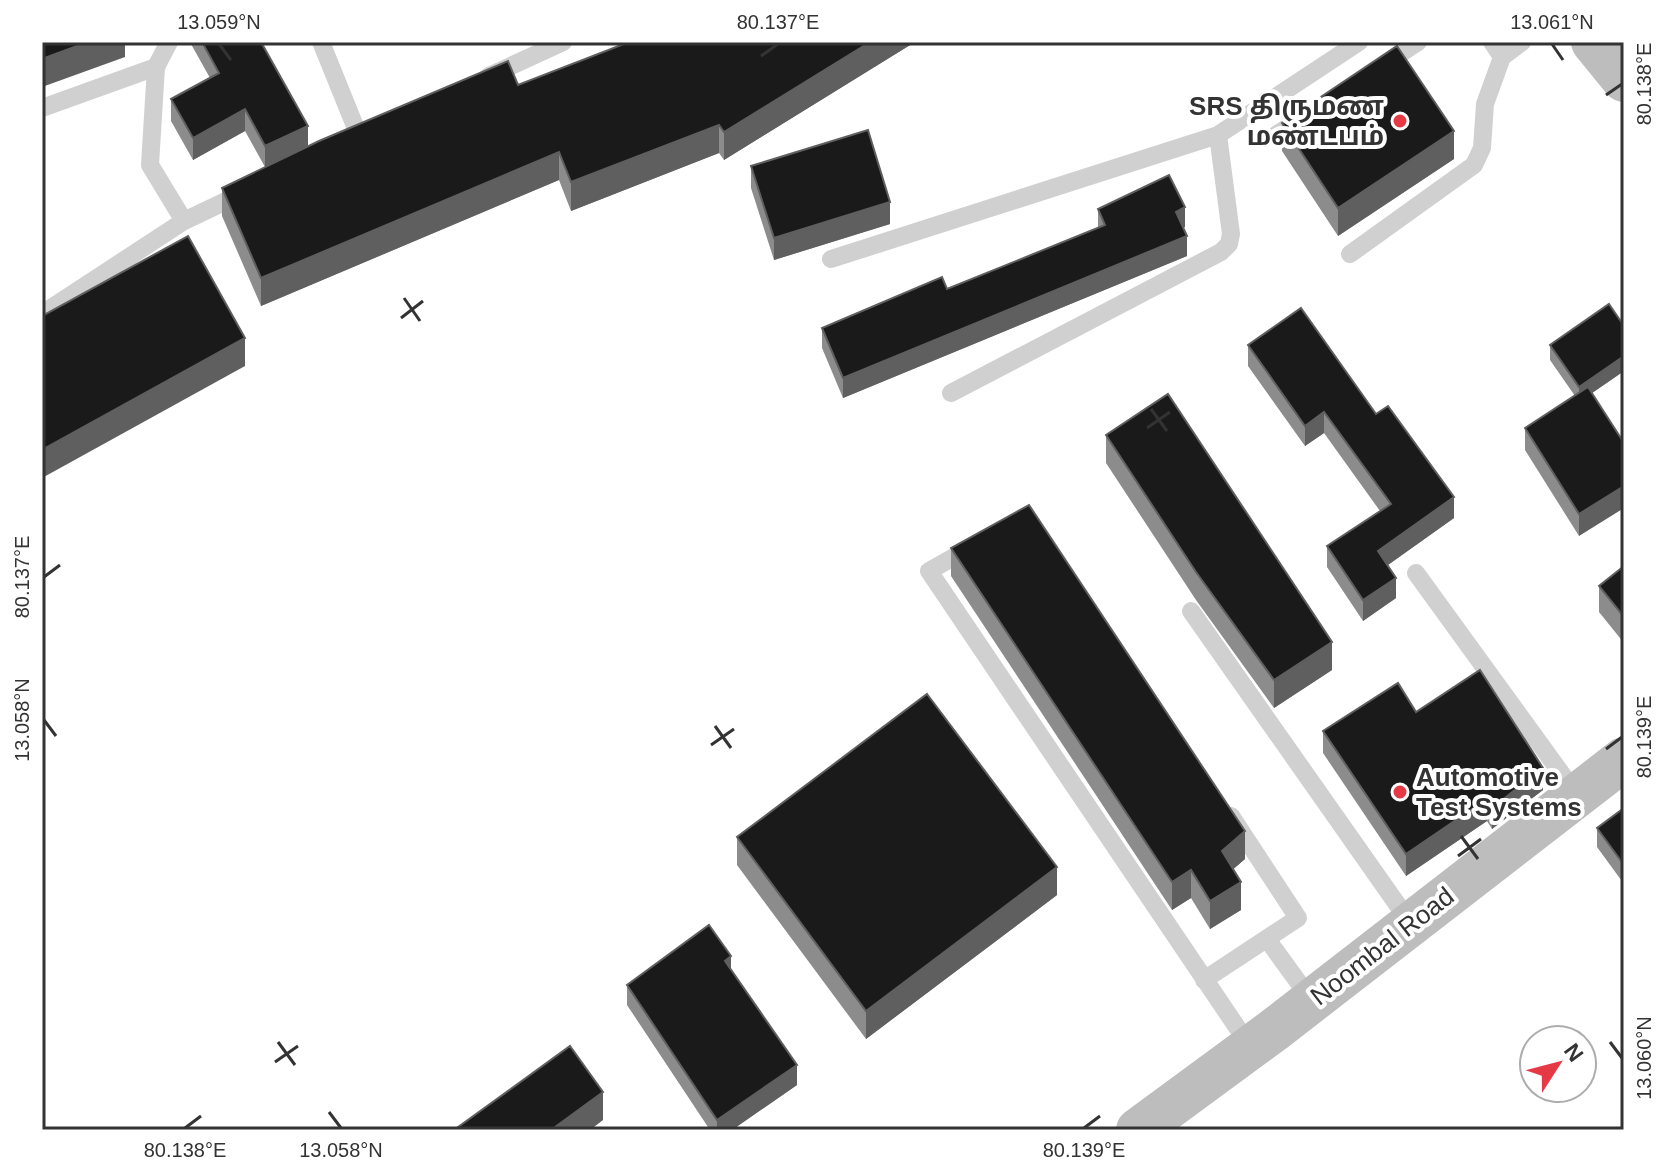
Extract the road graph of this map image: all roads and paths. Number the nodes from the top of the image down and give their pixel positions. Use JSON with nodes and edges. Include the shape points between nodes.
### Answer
{"nodes":[{"id":1,"x":169,"y":42,"type":"edge"},
{"id":2,"x":321,"y":42,"type":"edge"},
{"id":3,"x":563,"y":42,"type":"edge"},
{"id":4,"x":1359,"y":42,"type":"edge"},
{"id":5,"x":1418,"y":42,"type":"edge"},
{"id":6,"x":1522,"y":42,"type":"edge"},
{"id":7,"x":1593,"y":42,"type":"edge"},
{"id":8,"x":1497,"y":50,"type":"edge"},
{"id":9,"x":156,"y":67,"type":"junction"},
{"id":10,"x":1366,"y":76,"type":"edge"},
{"id":11,"x":1624,"y":80,"type":"edge"},
{"id":12,"x":468,"y":86,"type":"edge"},
{"id":13,"x":42,"y":108,"type":"edge"},
{"id":14,"x":1314,"y":110,"type":"edge"},
{"id":15,"x":386,"y":123,"type":"edge"},
{"id":16,"x":1218,"y":135,"type":"junction"},
{"id":17,"x":1276,"y":135,"type":"dead end"},
{"id":18,"x":265,"y":182,"type":"edge"},
{"id":19,"x":184,"y":221,"type":"junction"},
{"id":20,"x":1350,"y":254,"type":"dead end"},
{"id":21,"x":831,"y":259,"type":"dead end"},
{"id":22,"x":42,"y":314,"type":"edge"},
{"id":23,"x":951,"y":393,"type":"dead end"},
{"id":24,"x":992,"y":535,"type":"edge"},
{"id":25,"x":1416,"y":573,"type":"dead end"},
{"id":26,"x":1191,"y":611,"type":"dead end"},
{"id":27,"x":1624,"y":759,"type":"edge"},
{"id":28,"x":1577,"y":795,"type":"junction"},
{"id":29,"x":1221,"y":800,"type":"edge"},
{"id":30,"x":1411,"y":924,"type":"junction"},
{"id":31,"x":1267,"y":939,"type":"junction"},
{"id":32,"x":1204,"y":980,"type":"junction"},
{"id":33,"x":1312,"y":1001,"type":"junction"},
{"id":34,"x":1251,"y":1048,"type":"junction"},
{"id":35,"x":1138,"y":1130,"type":"edge"}],
"edges":[{"from":1,"to":9,"type":"lane"},
{"from":2,"to":15,"type":"lane","via":[[352,139]]},
{"from":3,"to":12,"type":"lane"},
{"from":4,"to":16,"type":"lane"},
{"from":5,"to":10,"type":"lane"},
{"from":6,"to":8,"type":"lane"},
{"from":7,"to":11,"type":"street"},
{"from":8,"to":20,"type":"lane","via":[[1482,148],[1474,165]]},
{"from":9,"to":13,"type":"lane"},
{"from":9,"to":19,"type":"lane","via":[[150,165]]},
{"from":14,"to":17,"type":"lane"},
{"from":16,"to":21,"type":"lane"},
{"from":16,"to":23,"type":"lane","via":[[1231,234],[1221,252]]},
{"from":18,"to":19,"type":"lane"},
{"from":19,"to":22,"type":"lane"},
{"from":24,"to":32,"type":"lane","via":[[929,571]]},
{"from":25,"to":28,"type":"lane"},
{"from":26,"to":30,"type":"lane"},
{"from":27,"to":28,"type":"street","name":"Noombal Road"},
{"from":28,"to":30,"type":"street","name":"Noombal Road"},
{"from":29,"to":31,"type":"lane","via":[[1298,918]]},
{"from":30,"to":33,"type":"street","name":"Noombal Road"},
{"from":31,"to":32,"type":"lane"},
{"from":31,"to":33,"type":"lane"},
{"from":32,"to":34,"type":"lane"},
{"from":33,"to":34,"type":"street","name":"Noombal Road"},
{"from":34,"to":35,"type":"street","name":"Noombal Road"}]}
